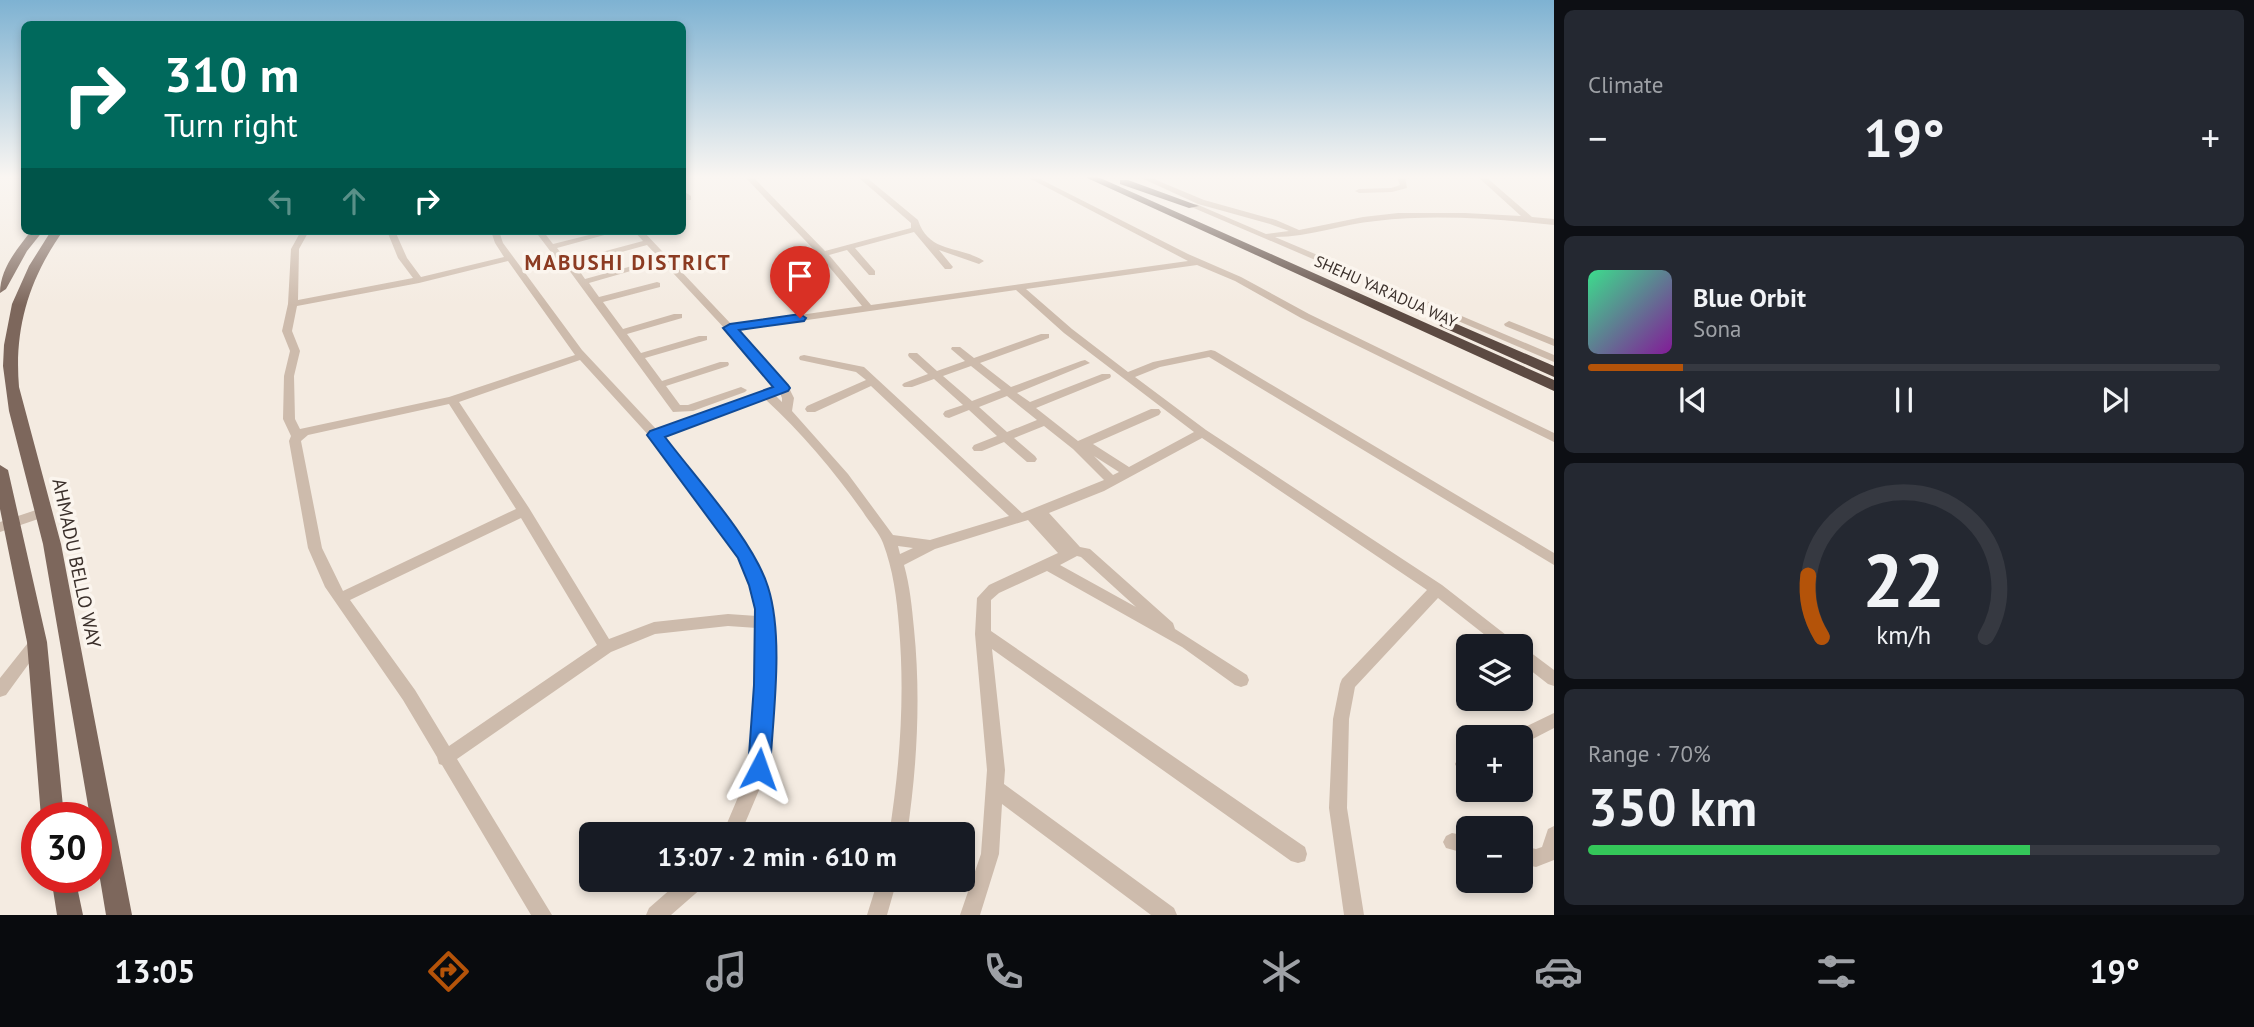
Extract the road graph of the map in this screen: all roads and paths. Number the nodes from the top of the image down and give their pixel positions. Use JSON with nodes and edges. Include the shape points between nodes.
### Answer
{"nodes":[{"id":1,"x":790,"y":220,"type":"edge"},
{"id":2,"x":912,"y":220,"type":"edge"},
{"id":3,"x":1114,"y":220,"type":"edge"},
{"id":4,"x":1197,"y":220,"type":"edge"},
{"id":5,"x":1203,"y":220,"type":"edge"},
{"id":6,"x":1226,"y":220,"type":"edge"},
{"id":7,"x":1265,"y":220,"type":"edge"},
{"id":8,"x":1367,"y":220,"type":"edge"},
{"id":9,"x":1515,"y":220,"type":"edge"},
{"id":10,"x":1531,"y":220,"type":"edge"},
{"id":11,"x":1533,"y":222,"type":"junction"},
{"id":12,"x":1554,"y":223,"type":"edge"},
{"id":13,"x":916,"y":229,"type":"junction"},
{"id":14,"x":1256,"y":232,"type":"junction"},
{"id":15,"x":1301,"y":234,"type":"junction"},
{"id":16,"x":34,"y":235,"type":"edge"},
{"id":17,"x":54,"y":235,"type":"edge"},
{"id":18,"x":303,"y":235,"type":"edge"},
{"id":19,"x":393,"y":235,"type":"edge"},
{"id":20,"x":497,"y":235,"type":"edge"},
{"id":21,"x":542,"y":235,"type":"edge"},
{"id":22,"x":599,"y":235,"type":"edge"},
{"id":23,"x":642,"y":235,"type":"edge"},
{"id":24,"x":649,"y":242,"type":"junction"},
{"id":25,"x":928,"y":244,"type":"junction"},
{"id":26,"x":551,"y":247,"type":"junction"},
{"id":27,"x":850,"y":248,"type":"junction"},
{"id":28,"x":823,"y":254,"type":"junction"},
{"id":29,"x":1312,"y":255,"type":"junction"},
{"id":30,"x":510,"y":258,"type":"junction"},
{"id":31,"x":560,"y":258,"type":"dead end"},
{"id":32,"x":979,"y":261,"type":"dead end"},
{"id":33,"x":1197,"y":262,"type":"junction"},
{"id":34,"x":643,"y":266,"type":"dead end"},
{"id":35,"x":948,"y":267,"type":"dead end"},
{"id":36,"x":872,"y":272,"type":"dead end"},
{"id":37,"x":419,"y":280,"type":"junction"},
{"id":38,"x":583,"y":282,"type":"junction"},
{"id":39,"x":657,"y":285,"type":"dead end"},
{"id":40,"x":1019,"y":288,"type":"junction"},
{"id":41,"x":0,"y":289,"type":"edge"},
{"id":42,"x":597,"y":301,"type":"junction"},
{"id":43,"x":293,"y":304,"type":"junction"},
{"id":44,"x":869,"y":309,"type":"junction"},
{"id":45,"x":1443,"y":311,"type":"junction"},
{"id":46,"x":678,"y":316,"type":"dead end"},
{"id":47,"x":1509,"y":324,"type":"dead end"},
{"id":48,"x":730,"y":328,"type":"junction"},
{"id":49,"x":620,"y":333,"type":"junction"},
{"id":50,"x":1045,"y":336,"type":"dead end"},
{"id":51,"x":703,"y":338,"type":"dead end"},
{"id":52,"x":1554,"y":343,"type":"edge"},
{"id":53,"x":956,"y":349,"type":"dead end"},
{"id":54,"x":912,"y":355,"type":"dead end"},
{"id":55,"x":582,"y":356,"type":"junction"},
{"id":56,"x":638,"y":357,"type":"junction"},
{"id":57,"x":804,"y":358,"type":"dead end"},
{"id":58,"x":1554,"y":359,"type":"edge"},
{"id":59,"x":972,"y":360,"type":"junction"},
{"id":60,"x":1085,"y":363,"type":"dead end"},
{"id":61,"x":723,"y":364,"type":"dead end"},
{"id":62,"x":1554,"y":372,"type":"edge"},
{"id":63,"x":935,"y":375,"type":"junction"},
{"id":64,"x":1106,"y":376,"type":"dead end"},
{"id":65,"x":1126,"y":376,"type":"junction"},
{"id":66,"x":873,"y":381,"type":"junction"},
{"id":67,"x":659,"y":384,"type":"junction"},
{"id":68,"x":908,"y":385,"type":"dead end"},
{"id":69,"x":1554,"y":386,"type":"edge"},
{"id":70,"x":783,"y":388,"type":"junction"},
{"id":71,"x":741,"y":390,"type":"dead end"},
{"id":72,"x":1011,"y":390,"type":"junction"},
{"id":73,"x":768,"y":395,"type":"junction"},
{"id":74,"x":452,"y":400,"type":"junction"},
{"id":75,"x":1033,"y":405,"type":"junction"},
{"id":76,"x":971,"y":406,"type":"junction"},
{"id":77,"x":811,"y":409,"type":"dead end"},
{"id":78,"x":786,"y":412,"type":"junction"},
{"id":79,"x":1154,"y":412,"type":"dead end"},
{"id":80,"x":949,"y":414,"type":"dead end"},
{"id":81,"x":1045,"y":421,"type":"junction"},
{"id":82,"x":1202,"y":433,"type":"junction"},
{"id":83,"x":655,"y":435,"type":"junction"},
{"id":84,"x":297,"y":436,"type":"junction"},
{"id":85,"x":1006,"y":436,"type":"junction"},
{"id":86,"x":1554,"y":438,"type":"edge"},
{"id":87,"x":1080,"y":445,"type":"junction"},
{"id":88,"x":978,"y":448,"type":"dead end"},
{"id":89,"x":1031,"y":459,"type":"dead end"},
{"id":90,"x":0,"y":470,"type":"edge"},
{"id":91,"x":1128,"y":472,"type":"junction"},
{"id":92,"x":1112,"y":481,"type":"junction"},
{"id":93,"x":524,"y":511,"type":"junction"},
{"id":94,"x":42,"y":513,"type":"junction"},
{"id":95,"x":1030,"y":515,"type":"junction"},
{"id":96,"x":6,"y":525,"type":"edge"},
{"id":97,"x":888,"y":540,"type":"junction"},
{"id":98,"x":930,"y":545,"type":"junction"},
{"id":99,"x":1072,"y":553,"type":"junction"},
{"id":100,"x":1554,"y":559,"type":"edge"},
{"id":101,"x":896,"y":563,"type":"junction"},
{"id":102,"x":1048,"y":564,"type":"junction"},
{"id":103,"x":1437,"y":589,"type":"junction"},
{"id":104,"x":341,"y":598,"type":"junction"},
{"id":105,"x":764,"y":622,"type":"junction"},
{"id":106,"x":983,"y":634,"type":"junction"},
{"id":107,"x":1495,"y":634,"type":"edge"},
{"id":108,"x":37,"y":642,"type":"junction"},
{"id":109,"x":1186,"y":643,"type":"junction"},
{"id":110,"x":606,"y":647,"type":"junction"},
{"id":111,"x":1533,"y":663,"type":"edge"},
{"id":112,"x":1554,"y":679,"type":"edge"},
{"id":113,"x":1241,"y":680,"type":"dead end"},
{"id":114,"x":0,"y":690,"type":"edge"},
{"id":115,"x":1554,"y":720,"type":"edge"},
{"id":116,"x":1533,"y":731,"type":"edge"},
{"id":117,"x":445,"y":758,"type":"junction"},
{"id":118,"x":995,"y":788,"type":"junction"},
{"id":119,"x":52,"y":802,"type":"edge"},
{"id":120,"x":737,"y":822,"type":"edge"},
{"id":121,"x":899,"y":822,"type":"edge"},
{"id":122,"x":1554,"y":835,"type":"edge"},
{"id":123,"x":1298,"y":854,"type":"dead end"},
{"id":124,"x":1533,"y":857,"type":"edge"},
{"id":125,"x":682,"y":892,"type":"edge"},
{"id":126,"x":884,"y":892,"type":"edge"},
{"id":127,"x":66,"y":893,"type":"edge"},
{"id":128,"x":70,"y":915,"type":"edge"},
{"id":129,"x":119,"y":915,"type":"edge"},
{"id":130,"x":542,"y":915,"type":"edge"},
{"id":131,"x":656,"y":915,"type":"edge"},
{"id":132,"x":877,"y":915,"type":"edge"},
{"id":133,"x":970,"y":915,"type":"edge"},
{"id":134,"x":1167,"y":915,"type":"edge"},
{"id":135,"x":1354,"y":915,"type":"edge"}],
"edges":[{"from":1,"to":28,"type":"street"},
{"from":2,"to":13,"type":"street"},
{"from":3,"to":33,"type":"street"},
{"from":4,"to":69,"type":"highway","name":"SHEHU YAR'ADUA WAY"},
{"from":5,"to":62,"type":"highway","name":"SHEHU YAR'ADUA WAY"},
{"from":6,"to":14,"type":"street"},
{"from":7,"to":15,"type":"street"},
{"from":8,"to":15,"type":"street"},
{"from":9,"to":11,"type":"street"},
{"from":10,"to":11,"type":"street"},
{"from":11,"to":12,"type":"street"},
{"from":11,"to":15,"type":"street","via":[[1421,220]]},
{"from":13,"to":25,"type":"street"},
{"from":13,"to":27,"type":"street"},
{"from":14,"to":15,"type":"street"},
{"from":14,"to":29,"type":"street"},
{"from":15,"to":29,"type":"street","via":[[1301,244]]},
{"from":16,"to":41,"type":"main road"},
{"from":17,"to":94,"type":"main road","name":"AHMADU BELLO WAY","via":[[30,274],[11,329],[12,387]]},
{"from":18,"to":43,"type":"street","via":[[294,253]]},
{"from":19,"to":37,"type":"street"},
{"from":20,"to":30,"type":"street"},
{"from":21,"to":26,"type":"street"},
{"from":22,"to":26,"type":"street"},
{"from":23,"to":24,"type":"street"},
{"from":24,"to":38,"type":"street","via":[[572,264]]},
{"from":24,"to":48,"type":"street"},
{"from":25,"to":32,"type":"street"},
{"from":25,"to":35,"type":"street"},
{"from":26,"to":31,"type":"street"},
{"from":27,"to":28,"type":"street"},
{"from":27,"to":36,"type":"street"},
{"from":28,"to":44,"type":"street"},
{"from":29,"to":45,"type":"street"},
{"from":30,"to":37,"type":"street"},
{"from":30,"to":55,"type":"street"},
{"from":33,"to":40,"type":"street"},
{"from":33,"to":86,"type":"street"},
{"from":34,"to":38,"type":"street"},
{"from":37,"to":43,"type":"street"},
{"from":38,"to":42,"type":"street"},
{"from":39,"to":42,"type":"street"},
{"from":40,"to":44,"type":"street"},
{"from":40,"to":65,"type":"street"},
{"from":42,"to":49,"type":"street"},
{"from":43,"to":84,"type":"street","via":[[287,331],[295,351],[288,391],[289,419]]},
{"from":44,"to":48,"type":"street"},
{"from":45,"to":58,"type":"street"},
{"from":45,"to":62,"type":"highway"},
{"from":46,"to":49,"type":"street"},
{"from":47,"to":52,"type":"street"},
{"from":48,"to":70,"type":"street"},
{"from":49,"to":56,"type":"street"},
{"from":50,"to":59,"type":"street"},
{"from":51,"to":56,"type":"street"},
{"from":53,"to":59,"type":"street"},
{"from":54,"to":63,"type":"street"},
{"from":55,"to":74,"type":"street"},
{"from":55,"to":83,"type":"street"},
{"from":56,"to":67,"type":"street"},
{"from":57,"to":66,"type":"street","via":[[851,365]]},
{"from":59,"to":63,"type":"street"},
{"from":59,"to":72,"type":"street"},
{"from":60,"to":72,"type":"street"},
{"from":61,"to":67,"type":"street"},
{"from":63,"to":68,"type":"street"},
{"from":63,"to":76,"type":"street"},
{"from":64,"to":75,"type":"street"},
{"from":65,"to":82,"type":"street"},
{"from":65,"to":100,"type":"street","via":[[1211,353]]},
{"from":66,"to":77,"type":"street"},
{"from":66,"to":95,"type":"street"},
{"from":67,"to":71,"type":"street","via":[[682,410]]},
{"from":70,"to":73,"type":"street"},
{"from":70,"to":78,"type":"street","via":[[788,398]]},
{"from":72,"to":75,"type":"street"},
{"from":72,"to":76,"type":"street"},
{"from":72,"to":81,"type":"street"},
{"from":73,"to":78,"type":"street"},
{"from":73,"to":83,"type":"street"},
{"from":74,"to":84,"type":"street"},
{"from":74,"to":93,"type":"street"},
{"from":75,"to":87,"type":"street"},
{"from":76,"to":80,"type":"street"},
{"from":76,"to":85,"type":"street"},
{"from":78,"to":97,"type":"street","via":[[838,467]]},
{"from":79,"to":87,"type":"street"},
{"from":81,"to":85,"type":"street"},
{"from":81,"to":87,"type":"street"},
{"from":82,"to":91,"type":"street"},
{"from":82,"to":103,"type":"street"},
{"from":83,"to":105,"type":"street","via":[[745,555],[759,585]]},
{"from":84,"to":104,"type":"street","via":[[315,548]]},
{"from":85,"to":88,"type":"street"},
{"from":85,"to":89,"type":"street"},
{"from":87,"to":91,"type":"street"},
{"from":87,"to":92,"type":"street"},
{"from":90,"to":96,"type":"main road"},
{"from":91,"to":92,"type":"street"},
{"from":92,"to":95,"type":"street"},
{"from":93,"to":104,"type":"street"},
{"from":93,"to":110,"type":"street"},
{"from":94,"to":96,"type":"street"},
{"from":94,"to":129,"type":"main road","name":"AHMADU BELLO WAY","via":[[52,544]]},
{"from":95,"to":98,"type":"street"},
{"from":95,"to":99,"type":"street"},
{"from":96,"to":108,"type":"main road"},
{"from":97,"to":98,"type":"street"},
{"from":97,"to":101,"type":"street"},
{"from":98,"to":101,"type":"street"},
{"from":99,"to":102,"type":"street"},
{"from":99,"to":109,"type":"street","via":[[1085,553]]},
{"from":101,"to":121,"type":"street","via":[[908,630]]},
{"from":102,"to":106,"type":"street","via":[[993,589],[984,598]]},
{"from":102,"to":109,"type":"street"},
{"from":103,"to":107,"type":"street"},
{"from":103,"to":135,"type":"street","via":[[1348,684],[1340,719],[1338,808]]},
{"from":104,"to":117,"type":"street"},
{"from":105,"to":110,"type":"street","via":[[727,620],[654,628]]},
{"from":105,"to":120,"type":"street","via":[[759,769]]},
{"from":106,"to":118,"type":"street"},
{"from":106,"to":123,"type":"street"},
{"from":108,"to":114,"type":"street"},
{"from":108,"to":119,"type":"main road"},
{"from":109,"to":113,"type":"street"},
{"from":110,"to":117,"type":"street"},
{"from":111,"to":112,"type":"street"},
{"from":115,"to":116,"type":"street"},
{"from":117,"to":130,"type":"street"},
{"from":118,"to":133,"type":"street","via":[[990,854]]},
{"from":118,"to":134,"type":"street"},
{"from":122,"to":124,"type":"street","via":[[1549,853]]},
{"from":125,"to":131,"type":"street"},
{"from":126,"to":132,"type":"street"},
{"from":127,"to":128,"type":"main road"}]}
